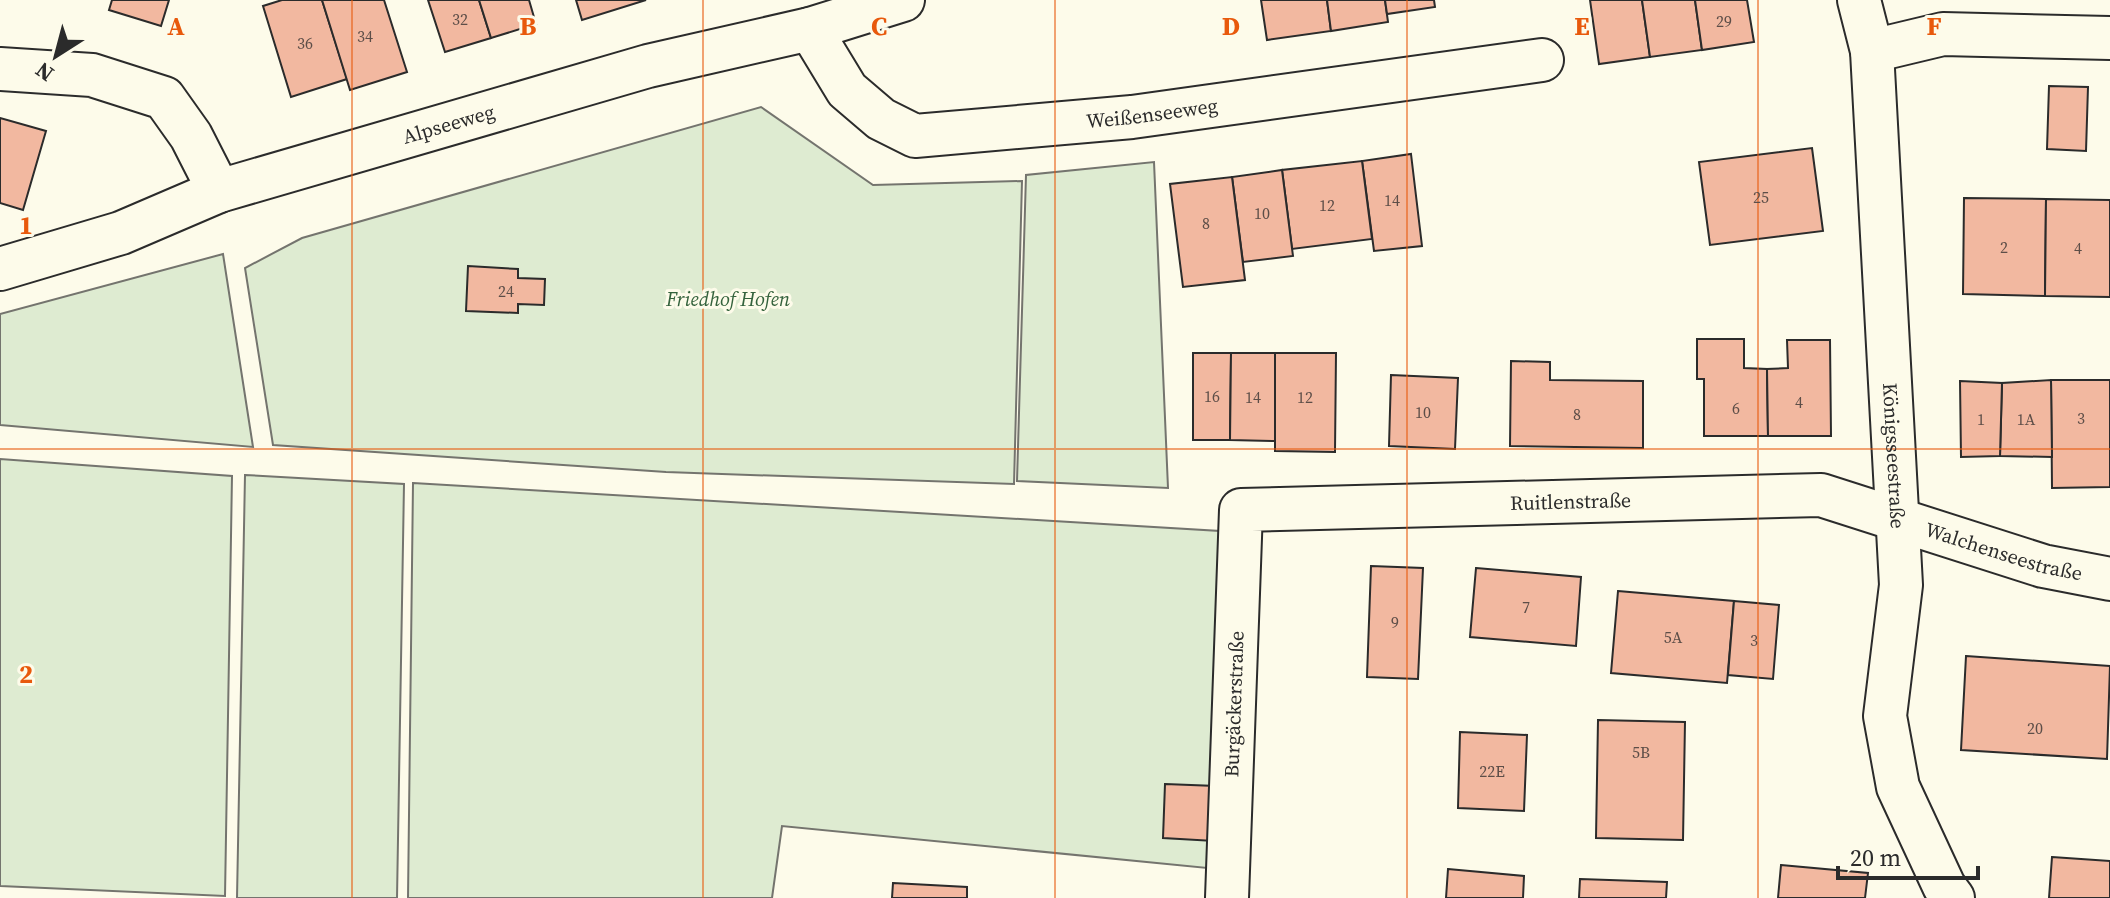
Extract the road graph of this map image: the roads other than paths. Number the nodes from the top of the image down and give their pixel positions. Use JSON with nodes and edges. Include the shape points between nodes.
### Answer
{"nodes":[{"id":1,"x":903,"y":0,"type":"edge"},
{"id":2,"x":1859,"y":0,"type":"edge"},
{"id":3,"x":810,"y":29,"type":"junction"},
{"id":4,"x":2110,"y":38,"type":"edge"},
{"id":5,"x":1872,"y":51,"type":"junction"},
{"id":6,"x":1542,"y":60,"type":"dead end"},
{"id":7,"x":0,"y":69,"type":"edge"},
{"id":8,"x":219,"y":191,"type":"junction"},
{"id":9,"x":0,"y":269,"type":"edge"},
{"id":10,"x":1241,"y":510,"type":"joint"},
{"id":11,"x":1898,"y":520,"type":"junction"},
{"id":12,"x":2110,"y":579,"type":"edge"},
{"id":13,"x":1227,"y":898,"type":"edge"},
{"id":14,"x":1953,"y":898,"type":"edge"}],
"edges":[{"from":1,"to":3,"type":"street","name":"Alpseeweg"},
{"from":2,"to":5,"type":"street","name":"Königsseestraße"},
{"from":3,"to":6,"type":"street","name":"Weißenseeweg","via":[[847,90],[881,119],[915,136],[1132,117]]},
{"from":3,"to":8,"type":"street","name":"Alpseeweg","via":[[648,66]]},
{"from":4,"to":5,"type":"street","via":[[1943,34]]},
{"from":5,"to":11,"type":"street","name":"Königsseestraße"},
{"from":7,"to":8,"type":"street","via":[[92,75],[164,98]]},
{"from":8,"to":9,"type":"street","name":"Alpseeweg","via":[[121,233]]},
{"from":10,"to":11,"type":"street","name":"Ruitlenstraße","via":[[1821,495]]},
{"from":10,"to":13,"type":"street","name":"Burgäckerstraße"},
{"from":11,"to":12,"type":"street","name":"Walchenseestraße","via":[[2043,566]]},
{"from":11,"to":14,"type":"street","name":"Königsseestraße","via":[[1901,585],[1885,716],[1898,787]]}]}
